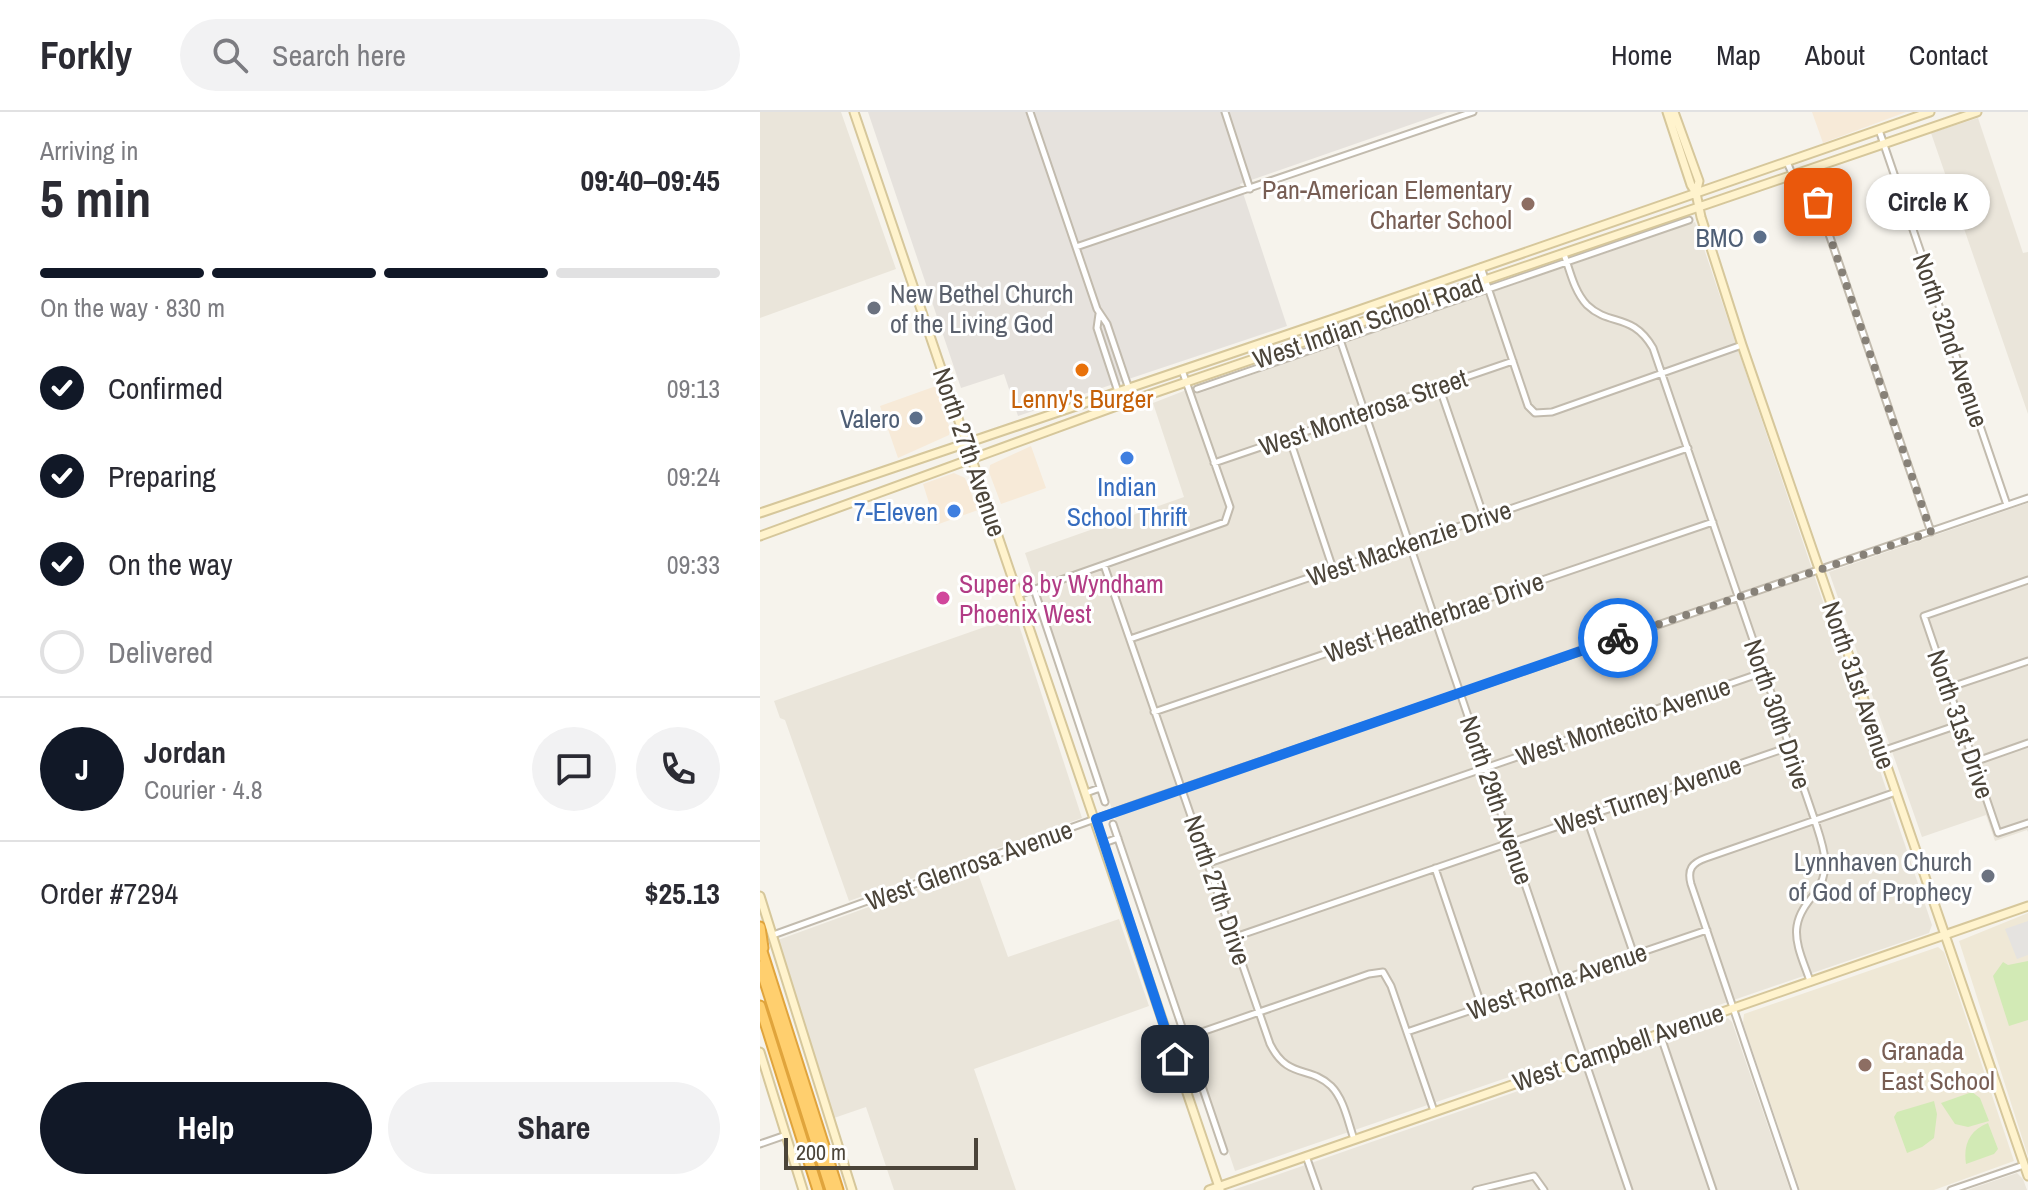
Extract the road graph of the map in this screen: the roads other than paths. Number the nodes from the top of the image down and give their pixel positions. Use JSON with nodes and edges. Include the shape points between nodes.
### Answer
{"nodes":[{"id":1,"x":854,"y":112,"type":"edge"},
{"id":2,"x":1030,"y":112,"type":"edge"},
{"id":3,"x":1225,"y":112,"type":"edge"},
{"id":4,"x":1473,"y":112,"type":"edge"},
{"id":5,"x":1667,"y":112,"type":"edge"},
{"id":6,"x":1674,"y":112,"type":"edge"},
{"id":7,"x":1930,"y":112,"type":"edge"},
{"id":8,"x":1977,"y":112,"type":"edge"},
{"id":9,"x":1879,"y":130,"type":"junction"},
{"id":10,"x":1884,"y":144,"type":"junction"},
{"id":11,"x":1787,"y":162,"type":"junction"},
{"id":12,"x":1793,"y":175,"type":"junction"},
{"id":13,"x":1250,"y":189,"type":"junction"},
{"id":14,"x":1696,"y":193,"type":"junction"},
{"id":15,"x":1699,"y":207,"type":"junction"},
{"id":16,"x":1689,"y":220,"type":"dead end"},
{"id":17,"x":1076,"y":247,"type":"junction"},
{"id":18,"x":1565,"y":258,"type":"junction"},
{"id":19,"x":1481,"y":267,"type":"junction"},
{"id":20,"x":1487,"y":285,"type":"junction"},
{"id":21,"x":1099,"y":313,"type":"junction"},
{"id":22,"x":1333,"y":319,"type":"junction"},
{"id":23,"x":1338,"y":335,"type":"junction"},
{"id":24,"x":1742,"y":345,"type":"junction"},
{"id":25,"x":1513,"y":361,"type":"junction"},
{"id":26,"x":1182,"y":370,"type":"junction"},
{"id":27,"x":1662,"y":372,"type":"junction"},
{"id":28,"x":1186,"y":382,"type":"junction"},
{"id":29,"x":1439,"y":386,"type":"junction"},
{"id":30,"x":1128,"y":388,"type":"junction"},
{"id":31,"x":1197,"y":389,"type":"dead end"},
{"id":32,"x":1118,"y":392,"type":"junction"},
{"id":33,"x":1133,"y":401,"type":"junction"},
{"id":34,"x":1122,"y":404,"type":"junction"},
{"id":35,"x":1364,"y":411,"type":"junction"},
{"id":36,"x":1289,"y":437,"type":"junction"},
{"id":37,"x":967,"y":443,"type":"junction"},
{"id":38,"x":1688,"y":448,"type":"junction"},
{"id":39,"x":972,"y":458,"type":"junction"},
{"id":40,"x":1214,"y":463,"type":"junction"},
{"id":41,"x":2028,"y":498,"type":"edge"},
{"id":42,"x":2007,"y":505,"type":"junction"},
{"id":43,"x":760,"y":513,"type":"edge"},
{"id":44,"x":1484,"y":517,"type":"junction"},
{"id":45,"x":1713,"y":522,"type":"junction"},
{"id":46,"x":1931,"y":532,"type":"junction"},
{"id":47,"x":760,"y":536,"type":"edge"},
{"id":48,"x":1409,"y":543,"type":"junction"},
{"id":49,"x":1104,"y":565,"type":"junction"},
{"id":50,"x":1333,"y":569,"type":"junction"},
{"id":51,"x":1819,"y":570,"type":"junction"},
{"id":52,"x":2028,"y":580,"type":"edge"},
{"id":53,"x":1034,"y":589,"type":"junction"},
{"id":54,"x":1018,"y":595,"type":"junction"},
{"id":55,"x":1738,"y":598,"type":"junction"},
{"id":56,"x":1434,"y":617,"type":"junction"},
{"id":57,"x":1130,"y":639,"type":"junction"},
{"id":58,"x":2028,"y":661,"type":"edge"},
{"id":59,"x":1764,"y":672,"type":"junction"},
{"id":60,"x":1948,"y":688,"type":"junction"},
{"id":61,"x":1461,"y":693,"type":"junction"},
{"id":62,"x":1154,"y":712,"type":"junction"},
{"id":63,"x":1961,"y":724,"type":"junction"},
{"id":64,"x":2028,"y":743,"type":"edge"},
{"id":65,"x":1789,"y":747,"type":"junction"},
{"id":66,"x":1882,"y":751,"type":"junction"},
{"id":67,"x":1974,"y":762,"type":"junction"},
{"id":68,"x":1486,"y":768,"type":"junction"},
{"id":69,"x":1100,"y":788,"type":"junction"},
{"id":70,"x":1182,"y":788,"type":"junction"},
{"id":71,"x":1896,"y":792,"type":"junction"},
{"id":72,"x":1086,"y":793,"type":"junction"},
{"id":73,"x":1105,"y":802,"type":"dead end"},
{"id":74,"x":1586,"y":816,"type":"junction"},
{"id":75,"x":1096,"y":819,"type":"junction"},
{"id":76,"x":1815,"y":821,"type":"junction"},
{"id":77,"x":2028,"y":823,"type":"edge"},
{"id":78,"x":1113,"y":824,"type":"dead end"},
{"id":79,"x":1118,"y":838,"type":"junction"},
{"id":80,"x":1511,"y":842,"type":"junction"},
{"id":81,"x":1104,"y":843,"type":"junction"},
{"id":82,"x":1209,"y":863,"type":"junction"},
{"id":83,"x":1435,"y":868,"type":"junction"},
{"id":84,"x":760,"y":896,"type":"edge"},
{"id":85,"x":2028,"y":906,"type":"edge"},
{"id":86,"x":760,"y":927,"type":"edge"},
{"id":87,"x":1707,"y":930,"type":"junction"},
{"id":88,"x":1946,"y":934,"type":"junction"},
{"id":89,"x":773,"y":935,"type":"junction"},
{"id":90,"x":1235,"y":937,"type":"junction"},
{"id":91,"x":760,"y":945,"type":"edge"},
{"id":92,"x":1634,"y":955,"type":"junction"},
{"id":93,"x":762,"y":963,"type":"edge"},
{"id":94,"x":1558,"y":981,"type":"junction"},
{"id":95,"x":1810,"y":981,"type":"junction"},
{"id":96,"x":760,"y":985,"type":"edge"},
{"id":97,"x":760,"y":1006,"type":"edge"},
{"id":98,"x":1482,"y":1007,"type":"junction"},
{"id":99,"x":1734,"y":1008,"type":"junction"},
{"id":100,"x":1260,"y":1012,"type":"junction"},
{"id":101,"x":760,"y":1022,"type":"edge"},
{"id":102,"x":1407,"y":1032,"type":"junction"},
{"id":103,"x":1660,"y":1034,"type":"junction"},
{"id":104,"x":1185,"y":1038,"type":"junction"},
{"id":105,"x":1170,"y":1043,"type":"junction"},
{"id":106,"x":773,"y":1047,"type":"junction"},
{"id":107,"x":760,"y":1052,"type":"edge"},
{"id":108,"x":1584,"y":1059,"type":"junction"},
{"id":109,"x":1434,"y":1111,"type":"junction"},
{"id":110,"x":787,"y":1135,"type":"junction"},
{"id":111,"x":1354,"y":1139,"type":"junction"},
{"id":112,"x":760,"y":1144,"type":"edge"},
{"id":113,"x":1224,"y":1151,"type":"dead end"},
{"id":114,"x":1306,"y":1156,"type":"junction"},
{"id":115,"x":2024,"y":1165,"type":"junction"},
{"id":116,"x":2028,"y":1176,"type":"edge"},
{"id":117,"x":1220,"y":1188,"type":"edge"},
{"id":118,"x":803,"y":1190,"type":"edge"},
{"id":119,"x":818,"y":1190,"type":"edge"},
{"id":120,"x":828,"y":1190,"type":"edge"},
{"id":121,"x":838,"y":1190,"type":"edge"},
{"id":122,"x":852,"y":1190,"type":"edge"},
{"id":123,"x":1209,"y":1190,"type":"edge"},
{"id":124,"x":1318,"y":1190,"type":"edge"},
{"id":125,"x":1476,"y":1190,"type":"edge"},
{"id":126,"x":1544,"y":1190,"type":"edge"},
{"id":127,"x":1629,"y":1190,"type":"edge"},
{"id":128,"x":1713,"y":1190,"type":"edge"},
{"id":129,"x":1795,"y":1190,"type":"edge"},
{"id":130,"x":1951,"y":1190,"type":"edge"}],
"edges":[{"from":1,"to":37,"type":"main road","name":"North 27th Avenue"},
{"from":2,"to":17,"type":"street"},
{"from":3,"to":13,"type":"street"},
{"from":4,"to":13,"type":"street"},
{"from":5,"to":14,"type":"main road","name":"North 31st Avenue"},
{"from":6,"to":14,"type":"main road","name":"North 31st Avenue","via":[[1699,181]]},
{"from":7,"to":9,"type":"main road","name":"West Indian School Road"},
{"from":8,"to":10,"type":"main road","name":"West Indian School Road"},
{"from":9,"to":10,"type":"street","name":"North 32nd Avenue"},
{"from":9,"to":11,"type":"main road","name":"West Indian School Road"},
{"from":10,"to":12,"type":"main road","name":"West Indian School Road"},
{"from":10,"to":42,"type":"street","name":"North 32nd Avenue"},
{"from":11,"to":12,"type":"street"},
{"from":11,"to":14,"type":"main road","name":"West Indian School Road"},
{"from":12,"to":15,"type":"main road","name":"West Indian School Road"},
{"from":12,"to":46,"type":"street","via":[[1818,202]]},
{"from":13,"to":17,"type":"street"},
{"from":14,"to":15,"type":"main road","name":"North 31st Avenue"},
{"from":14,"to":19,"type":"main road","name":"West Indian School Road"},
{"from":15,"to":18,"type":"main road","name":"West Indian School Road"},
{"from":15,"to":24,"type":"main road","name":"North 31st Avenue"},
{"from":16,"to":18,"type":"street","name":"West Indian School Road"},
{"from":17,"to":21,"type":"street"},
{"from":18,"to":20,"type":"main road","name":"West Indian School Road"},
{"from":18,"to":27,"type":"street","name":"North 30th Drive","via":[[1589,308],[1644,332]]},
{"from":19,"to":20,"type":"street"},
{"from":19,"to":22,"type":"main road","name":"West Indian School Road"},
{"from":20,"to":23,"type":"main road","name":"West Indian School Road"},
{"from":20,"to":25,"type":"street"},
{"from":21,"to":30,"type":"street"},
{"from":21,"to":32,"type":"street","via":[[1097,328]]},
{"from":22,"to":23,"type":"street","name":"North 29th Avenue"},
{"from":22,"to":26,"type":"main road","name":"West Indian School Road"},
{"from":23,"to":28,"type":"main road","name":"West Indian School Road"},
{"from":23,"to":31,"type":"street","name":"West Indian School Road"},
{"from":23,"to":35,"type":"street","name":"North 29th Avenue"},
{"from":24,"to":27,"type":"street"},
{"from":24,"to":51,"type":"main road","name":"North 31st Avenue"},
{"from":25,"to":27,"type":"street","via":[[1535,413],[1552,412]]},
{"from":25,"to":29,"type":"street","name":"West Monterosa Street"},
{"from":26,"to":28,"type":"street"},
{"from":26,"to":30,"type":"main road","name":"West Indian School Road"},
{"from":27,"to":38,"type":"street","name":"North 30th Drive"},
{"from":28,"to":33,"type":"main road","name":"West Indian School Road"},
{"from":28,"to":40,"type":"street"},
{"from":29,"to":35,"type":"street","name":"West Monterosa Street"},
{"from":29,"to":44,"type":"street"},
{"from":30,"to":32,"type":"main road","name":"West Indian School Road"},
{"from":30,"to":33,"type":"street"},
{"from":32,"to":34,"type":"street"},
{"from":32,"to":37,"type":"main road","name":"West Indian School Road"},
{"from":33,"to":34,"type":"main road","name":"West Indian School Road"},
{"from":34,"to":39,"type":"main road","name":"West Indian School Road"},
{"from":35,"to":36,"type":"street","name":"West Monterosa Street"},
{"from":35,"to":48,"type":"street","name":"North 29th Avenue"},
{"from":36,"to":40,"type":"street","name":"West Monterosa Street"},
{"from":36,"to":50,"type":"street"},
{"from":37,"to":39,"type":"main road","name":"North 27th Avenue"},
{"from":37,"to":43,"type":"main road","name":"West Indian School Road"},
{"from":38,"to":44,"type":"street","name":"West Mackenzie Drive"},
{"from":38,"to":45,"type":"street","name":"North 30th Drive"},
{"from":39,"to":47,"type":"main road","name":"West Indian School Road"},
{"from":39,"to":54,"type":"main road","name":"North 27th Avenue"},
{"from":40,"to":49,"type":"street","via":[[1230,507],[1221,525]]},
{"from":41,"to":42,"type":"street","name":"West Glenrosa Avenue"},
{"from":42,"to":46,"type":"street","name":"West Glenrosa Avenue"},
{"from":44,"to":48,"type":"street","name":"West Mackenzie Drive"},
{"from":45,"to":55,"type":"street","name":"North 30th Drive"},
{"from":45,"to":56,"type":"street","name":"West Heatherbrae Drive"},
{"from":46,"to":51,"type":"street","name":"West Glenrosa Avenue"},
{"from":48,"to":50,"type":"street","name":"West Mackenzie Drive"},
{"from":48,"to":56,"type":"street","name":"North 29th Avenue"},
{"from":49,"to":53,"type":"street"},
{"from":49,"to":57,"type":"street","name":"North 27th Drive"},
{"from":50,"to":57,"type":"street","name":"West Mackenzie Drive"},
{"from":51,"to":55,"type":"street","name":"West Glenrosa Avenue"},
{"from":51,"to":66,"type":"main road","name":"North 31st Avenue"},
{"from":52,"to":60,"type":"street","name":"North 31st Drive","via":[[1924,616]]},
{"from":53,"to":54,"type":"street"},
{"from":53,"to":69,"type":"street"},
{"from":54,"to":72,"type":"main road","name":"North 27th Avenue"},
{"from":55,"to":59,"type":"street","name":"North 30th Drive"},
{"from":55,"to":61,"type":"street","name":"West Glenrosa Avenue"},
{"from":56,"to":61,"type":"street","name":"North 29th Avenue"},
{"from":56,"to":62,"type":"street","name":"West Heatherbrae Drive"},
{"from":57,"to":62,"type":"street","name":"North 27th Drive"},
{"from":58,"to":60,"type":"street"},
{"from":59,"to":65,"type":"street","name":"North 30th Drive"},
{"from":59,"to":68,"type":"street","name":"West Montecito Avenue"},
{"from":60,"to":63,"type":"street","name":"North 31st Drive"},
{"from":61,"to":68,"type":"street","name":"North 29th Avenue"},
{"from":61,"to":70,"type":"street","name":"West Glenrosa Avenue"},
{"from":62,"to":70,"type":"street","name":"North 27th Drive"},
{"from":63,"to":66,"type":"street"},
{"from":63,"to":67,"type":"street","name":"North 31st Drive"},
{"from":64,"to":67,"type":"street"},
{"from":65,"to":74,"type":"street","name":"West Turney Avenue"},
{"from":65,"to":76,"type":"street","name":"North 30th Drive"},
{"from":66,"to":71,"type":"main road","name":"North 31st Avenue"},
{"from":67,"to":77,"type":"street","name":"North 31st Drive","via":[[1998,833]]},
{"from":68,"to":80,"type":"street","name":"North 29th Avenue"},
{"from":68,"to":82,"type":"street","name":"West Montecito Avenue"},
{"from":69,"to":72,"type":"street"},
{"from":69,"to":73,"type":"street"},
{"from":70,"to":75,"type":"street","name":"West Glenrosa Avenue"},
{"from":70,"to":82,"type":"street","name":"North 27th Drive"},
{"from":71,"to":76,"type":"street"},
{"from":71,"to":88,"type":"main road","name":"North 31st Avenue"},
{"from":72,"to":75,"type":"main road","name":"North 27th Avenue"},
{"from":74,"to":80,"type":"street","name":"West Turney Avenue"},
{"from":74,"to":92,"type":"street"},
{"from":75,"to":81,"type":"main road","name":"North 27th Avenue"},
{"from":75,"to":89,"type":"street","name":"West Glenrosa Avenue"},
{"from":76,"to":87,"type":"street","via":[[1691,865],[1690,879]]},
{"from":76,"to":95,"type":"street","name":"North 30th Drive","via":[[1826,871],[1796,929]]},
{"from":78,"to":79,"type":"street"},
{"from":79,"to":81,"type":"street"},
{"from":79,"to":104,"type":"street"},
{"from":80,"to":83,"type":"street","name":"West Turney Avenue"},
{"from":80,"to":94,"type":"street","name":"North 29th Avenue"},
{"from":81,"to":105,"type":"main road","name":"North 27th Avenue"},
{"from":82,"to":90,"type":"street","name":"North 27th Drive"},
{"from":83,"to":90,"type":"street","name":"West Turney Avenue"},
{"from":83,"to":98,"type":"street"},
{"from":84,"to":89,"type":"main road"},
{"from":85,"to":88,"type":"main road","name":"West Campbell Avenue"},
{"from":86,"to":93,"type":"highway"},
{"from":87,"to":92,"type":"street","name":"West Roma Avenue"},
{"from":87,"to":99,"type":"street"},
{"from":88,"to":95,"type":"main road","name":"West Campbell Avenue"},
{"from":88,"to":115,"type":"main road","name":"North 31st Avenue"},
{"from":89,"to":122,"type":"main road"},
{"from":90,"to":100,"type":"street","name":"North 27th Drive"},
{"from":91,"to":93,"type":"highway"},
{"from":92,"to":94,"type":"street","name":"West Roma Avenue"},
{"from":93,"to":120,"type":"highway"},
{"from":93,"to":121,"type":"highway"},
{"from":94,"to":98,"type":"street","name":"West Roma Avenue"},
{"from":94,"to":108,"type":"street","name":"North 29th Avenue"},
{"from":95,"to":99,"type":"main road","name":"West Campbell Avenue"},
{"from":96,"to":120,"type":"highway"},
{"from":97,"to":106,"type":"highway"},
{"from":98,"to":102,"type":"street","name":"West Roma Avenue"},
{"from":99,"to":103,"type":"main road","name":"West Campbell Avenue"},
{"from":99,"to":129,"type":"street"},
{"from":100,"to":102,"type":"street","via":[[1383,972]]},
{"from":100,"to":104,"type":"street"},
{"from":100,"to":111,"type":"street","name":"North 27th Drive","via":[[1279,1059],[1324,1081],[1336,1093]]},
{"from":101,"to":106,"type":"highway"},
{"from":102,"to":109,"type":"street"},
{"from":103,"to":108,"type":"main road","name":"West Campbell Avenue"},
{"from":103,"to":128,"type":"street"},
{"from":104,"to":105,"type":"street"},
{"from":104,"to":113,"type":"street"},
{"from":105,"to":117,"type":"main road","name":"North 27th Avenue"},
{"from":106,"to":119,"type":"highway"},
{"from":107,"to":110,"type":"main road"},
{"from":108,"to":109,"type":"main road","name":"West Campbell Avenue"},
{"from":108,"to":127,"type":"street","name":"North 29th Avenue"},
{"from":109,"to":111,"type":"main road","name":"West Campbell Avenue"},
{"from":110,"to":112,"type":"street"},
{"from":110,"to":118,"type":"main road"},
{"from":111,"to":114,"type":"main road","name":"West Campbell Avenue"},
{"from":114,"to":117,"type":"main road","name":"West Campbell Avenue"},
{"from":114,"to":124,"type":"street"},
{"from":115,"to":116,"type":"main road","name":"North 31st Avenue"},
{"from":115,"to":130,"type":"street"},
{"from":117,"to":123,"type":"main road","name":"West Campbell Avenue"},
{"from":125,"to":126,"type":"street","via":[[1534,1176]]}]}
